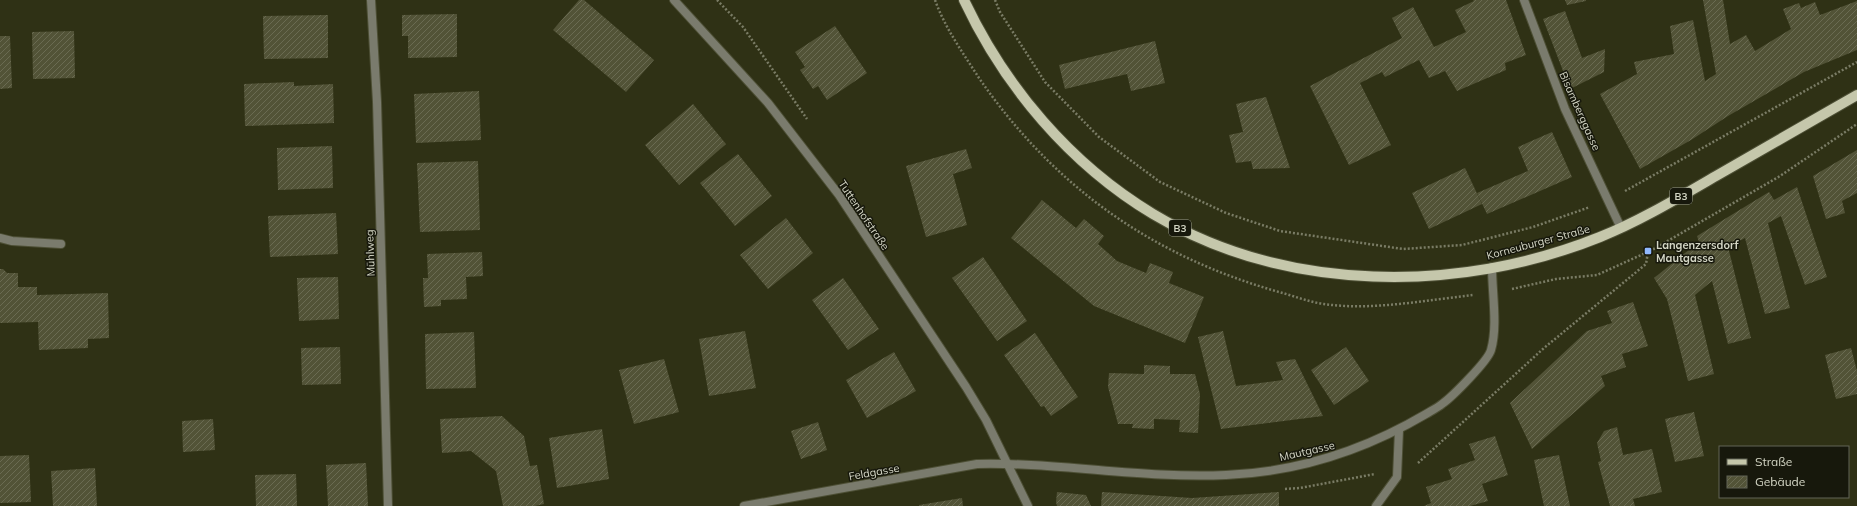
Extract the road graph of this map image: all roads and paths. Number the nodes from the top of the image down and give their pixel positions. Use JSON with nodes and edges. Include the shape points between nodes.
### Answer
{"nodes":[{"id":1,"x":371,"y":0,"type":"edge"},
{"id":2,"x":674,"y":0,"type":"edge"},
{"id":3,"x":935,"y":0,"type":"edge"},
{"id":4,"x":964,"y":0,"type":"edge"},
{"id":5,"x":995,"y":0,"type":"edge"},
{"id":6,"x":1524,"y":0,"type":"edge"},
{"id":7,"x":1857,"y":62,"type":"edge"},
{"id":8,"x":1857,"y":95,"type":"edge"},
{"id":9,"x":1857,"y":124,"type":"edge"},
{"id":10,"x":1609,"y":201,"type":"junction"},
{"id":11,"x":1622,"y":228,"type":"junction"},
{"id":12,"x":0,"y":238,"type":"edge"},
{"id":13,"x":61,"y":244,"type":"dead end"},
{"id":14,"x":1492,"y":267,"type":"junction"},
{"id":15,"x":1492,"y":293,"type":"junction"},
{"id":16,"x":1399,"y":430,"type":"junction"},
{"id":17,"x":1008,"y":463,"type":"junction"},
{"id":18,"x":388,"y":506,"type":"edge"},
{"id":19,"x":744,"y":506,"type":"edge"},
{"id":20,"x":1028,"y":506,"type":"edge"},
{"id":21,"x":1376,"y":506,"type":"edge"}],
"edges":[{"from":1,"to":18,"type":"street","name":"Mühlweg","via":[[377,102]]},
{"from":2,"to":17,"type":"street","name":"Tuttenhofstraße","via":[[768,103],[839,195],[966,387]]},
{"from":3,"to":15,"type":"path","via":[[958,46],[993,97],[1044,158],[1088,197],[1126,225],[1165,246],[1248,283],[1324,304],[1372,306]]},
{"from":4,"to":14,"type":"main road","name":"Korneuburger Straße","number":"B3","via":[[984,39],[1012,83],[1058,138],[1126,196],[1178,227],[1258,258],[1324,272],[1378,277],[1415,277],[1440,276]]},
{"from":5,"to":10,"type":"path","via":[[1045,82],[1099,137],[1160,182],[1226,213],[1280,231],[1403,249],[1462,245],[1534,227]]},
{"from":6,"to":10,"type":"street","name":"Bisamberggasse","via":[[1565,109]]},
{"from":7,"to":10,"type":"path"},
{"from":8,"to":11,"type":"main road","name":"Korneuburger Straße","number":"B3"},
{"from":9,"to":15,"type":"path","via":[[1780,176],[1652,250],[1597,274],[1556,279]]},
{"from":10,"to":11,"type":"street","name":"Bisamberggasse"},
{"from":11,"to":14,"type":"main road","name":"Korneuburger Straße","number":"B3","via":[[1573,246]]},
{"from":12,"to":13,"type":"street"},
{"from":14,"to":15,"type":"street","name":"Mautgasse"},
{"from":15,"to":16,"type":"street","name":"Mautgasse","via":[[1494,332],[1491,352],[1443,404]]},
{"from":16,"to":17,"type":"street","name":"Mautgasse","via":[[1337,456],[1254,473],[1187,475]]},
{"from":16,"to":21,"type":"street","via":[[1398,477]]},
{"from":17,"to":19,"type":"street","name":"Feldgasse","via":[[977,464]]},
{"from":17,"to":20,"type":"street","name":"Tuttenhofstraße"}]}
